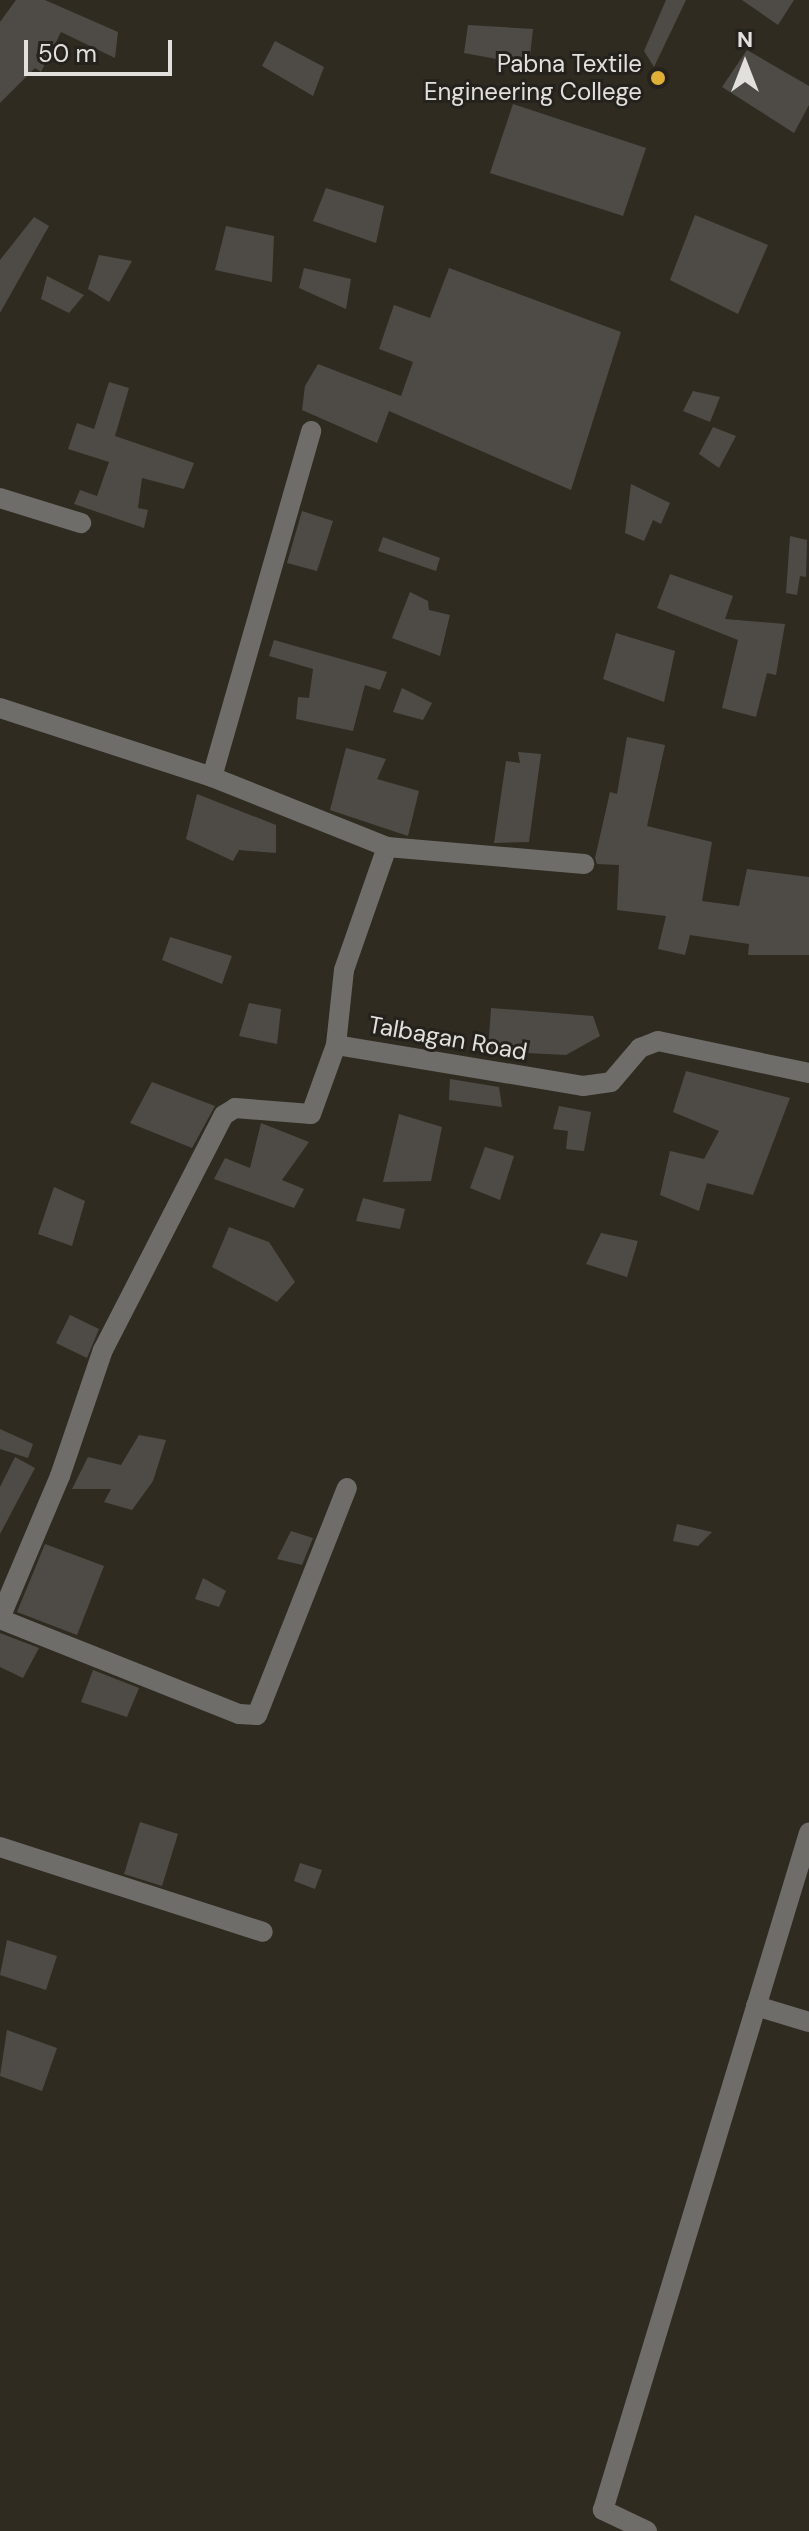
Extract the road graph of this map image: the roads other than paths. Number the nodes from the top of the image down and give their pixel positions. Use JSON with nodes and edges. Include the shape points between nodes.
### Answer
{"nodes":[{"id":1,"x":311,"y":431,"type":"dead end"},
{"id":2,"x":0,"y":498,"type":"edge"},
{"id":3,"x":81,"y":523,"type":"dead end"},
{"id":4,"x":0,"y":708,"type":"edge"},
{"id":5,"x":212,"y":777,"type":"junction"},
{"id":6,"x":387,"y":847,"type":"junction"},
{"id":7,"x":584,"y":864,"type":"dead end"},
{"id":8,"x":336,"y":1045,"type":"junction"},
{"id":9,"x":809,"y":1073,"type":"edge"},
{"id":10,"x":347,"y":1488,"type":"dead end"},
{"id":11,"x":0,"y":1619,"type":"edge"},
{"id":12,"x":809,"y":1833,"type":"edge"},
{"id":13,"x":0,"y":1847,"type":"edge"},
{"id":14,"x":263,"y":1932,"type":"dead end"},
{"id":15,"x":756,"y":2006,"type":"junction"},
{"id":16,"x":809,"y":2022,"type":"edge"},
{"id":17,"x":647,"y":2531,"type":"edge"}],
"edges":[{"from":1,"to":5,"type":"street"},
{"from":2,"to":3,"type":"street"},
{"from":4,"to":5,"type":"street"},
{"from":5,"to":6,"type":"street"},
{"from":6,"to":7,"type":"street"},
{"from":6,"to":8,"type":"street","name":"Talbagan Road","via":[[344,970]]},
{"from":8,"to":9,"type":"street","name":"Talbagan Road","via":[[583,1086],[611,1082],[634,1053],[658,1041]]},
{"from":8,"to":11,"type":"street","via":[[311,1114],[235,1108],[224,1115],[103,1350],[60,1476]]},
{"from":10,"to":11,"type":"street","via":[[257,1715],[239,1714]]},
{"from":12,"to":15,"type":"street"},
{"from":13,"to":14,"type":"street"},
{"from":15,"to":16,"type":"street"},
{"from":15,"to":17,"type":"street","via":[[603,2510]]}]}
